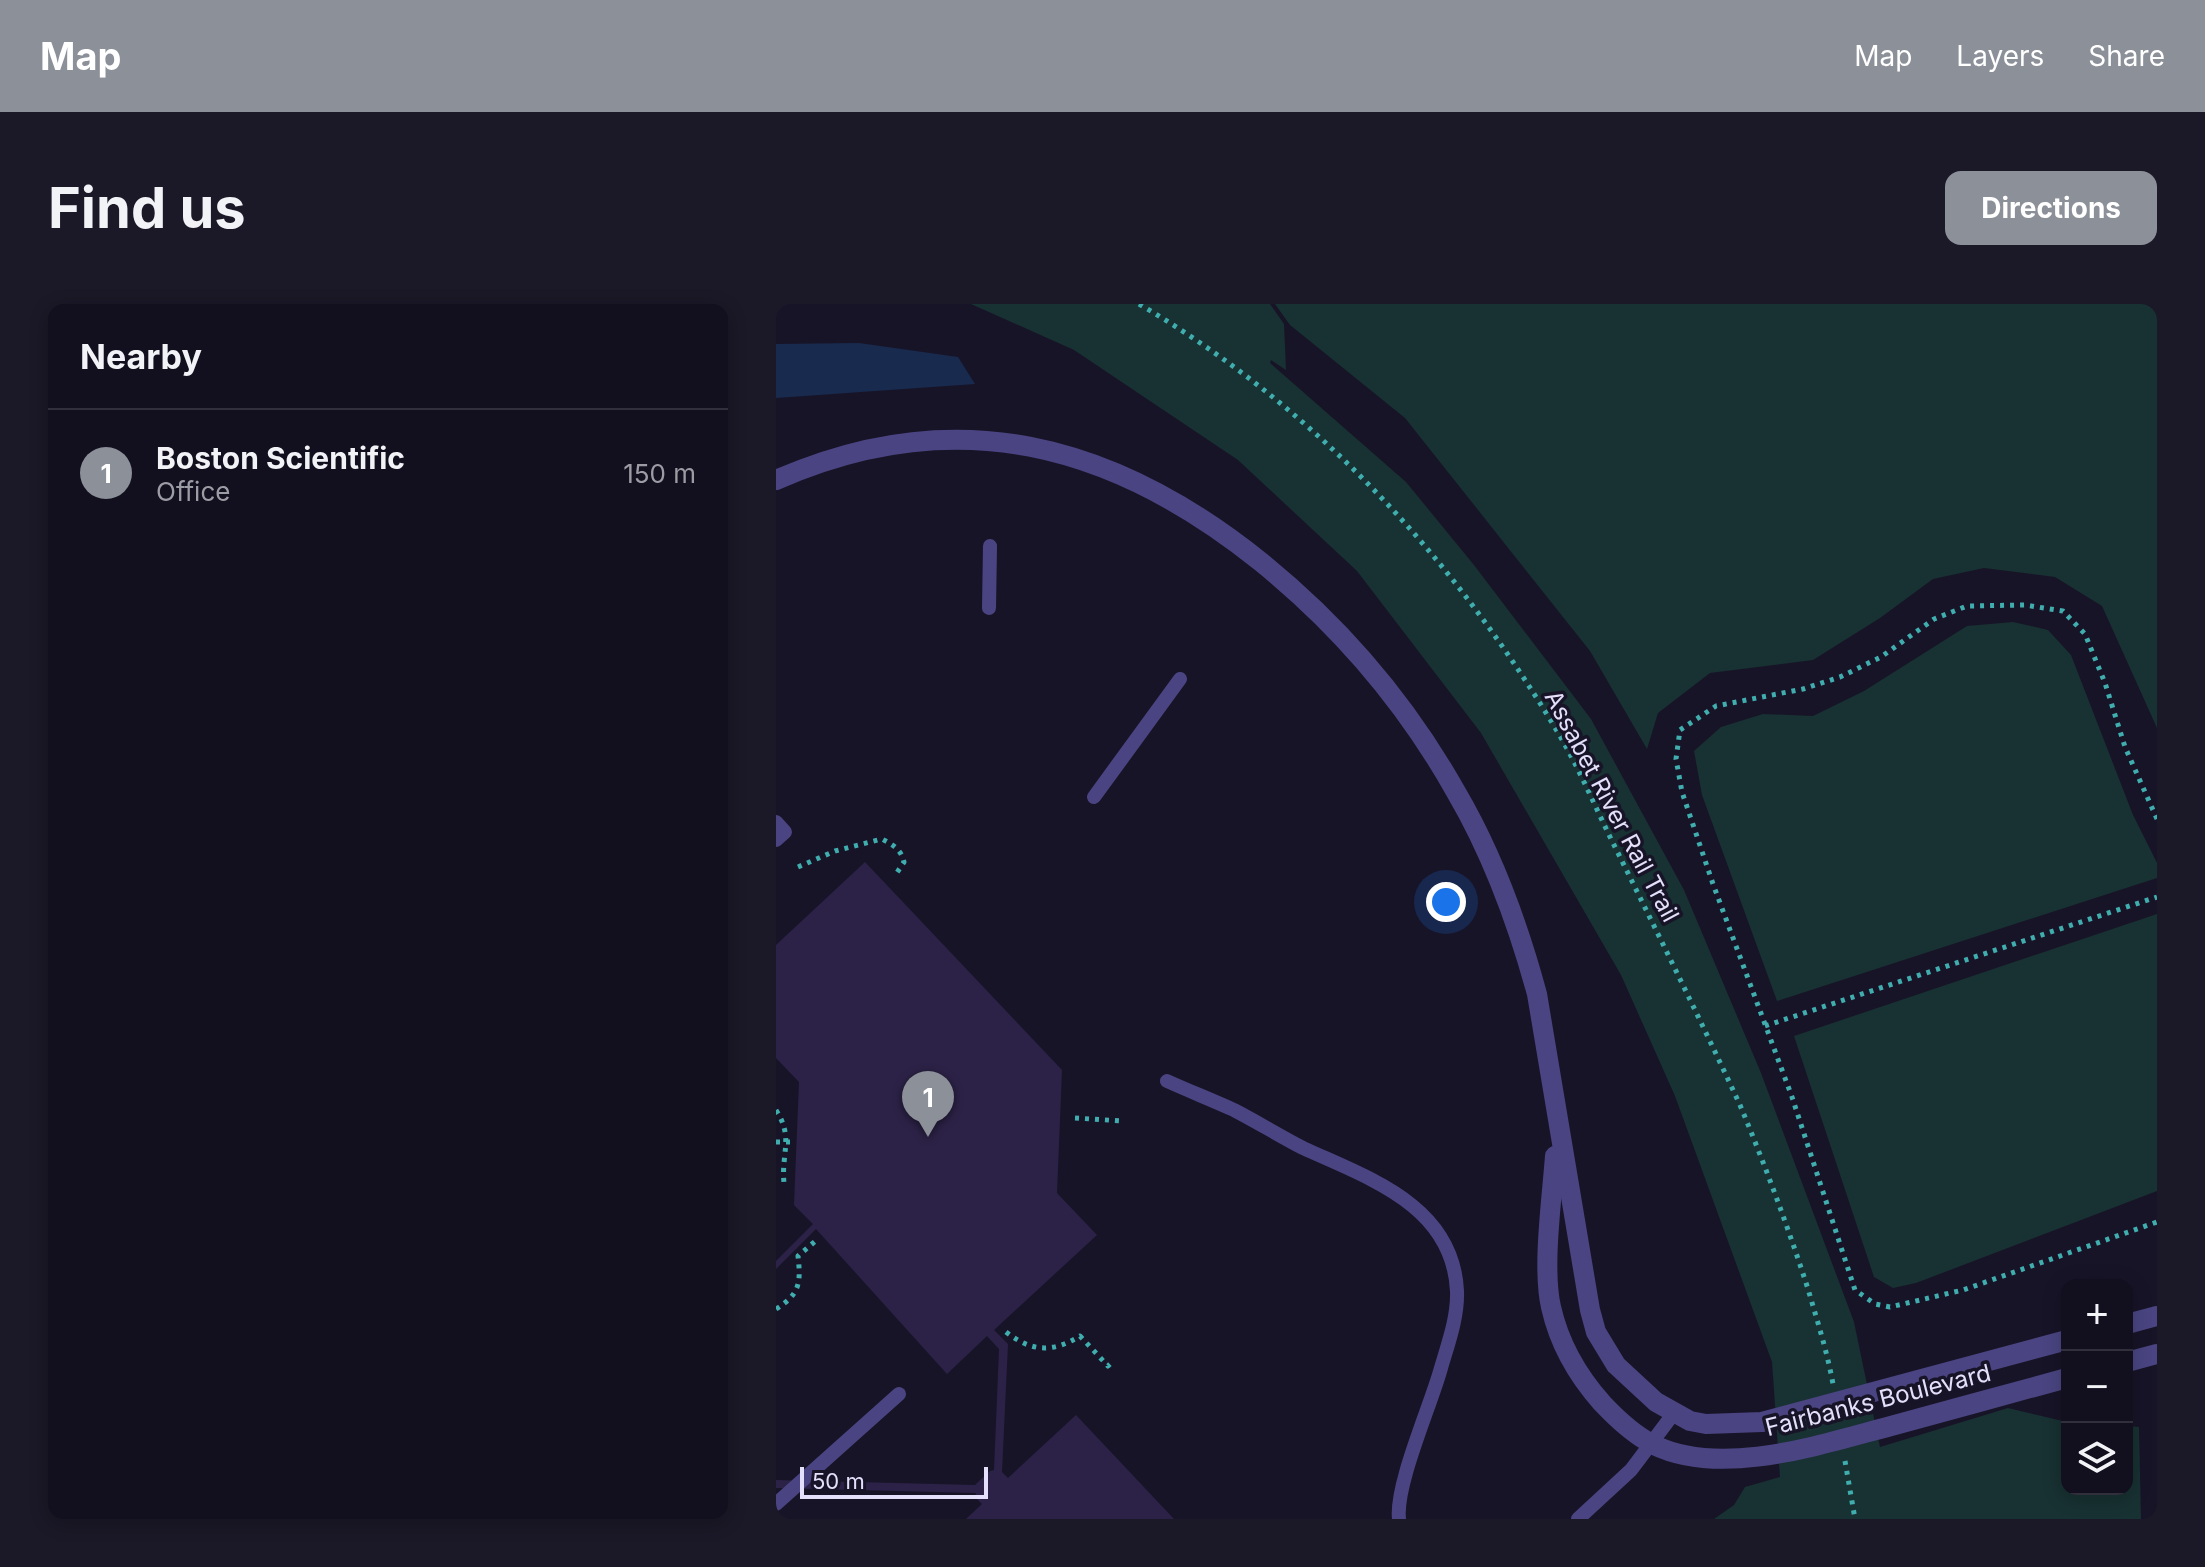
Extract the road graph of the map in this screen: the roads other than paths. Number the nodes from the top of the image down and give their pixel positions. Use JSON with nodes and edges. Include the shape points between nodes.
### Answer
{"nodes":[{"id":1,"x":776,"y":480,"type":"edge"},
{"id":2,"x":990,"y":546,"type":"dead end"},
{"id":3,"x":989,"y":608,"type":"dead end"},
{"id":4,"x":1180,"y":679,"type":"dead end"},
{"id":5,"x":1094,"y":797,"type":"dead end"},
{"id":6,"x":776,"y":822,"type":"edge"},
{"id":7,"x":776,"y":840,"type":"edge"},
{"id":8,"x":1167,"y":1081,"type":"dead end"},
{"id":9,"x":1557,"y":1120,"type":"junction"},
{"id":10,"x":2157,"y":1316,"type":"edge"},
{"id":11,"x":2133,"y":1322,"type":"edge"},
{"id":12,"x":2061,"y":1342,"type":"edge"},
{"id":13,"x":2157,"y":1354,"type":"edge"},
{"id":14,"x":2133,"y":1360,"type":"edge"},
{"id":15,"x":2061,"y":1380,"type":"edge"},
{"id":16,"x":899,"y":1394,"type":"dead end"},
{"id":17,"x":1674,"y":1413,"type":"junction"},
{"id":18,"x":1652,"y":1444,"type":"junction"},
{"id":19,"x":776,"y":1504,"type":"edge"},
{"id":20,"x":1399,"y":1519,"type":"edge"},
{"id":21,"x":1578,"y":1519,"type":"edge"}],
"edges":[{"from":1,"to":9,"type":"street","via":[[847,454],[916,441],[1031,447],[1105,468],[1151,488],[1204,520],[1290,586],[1395,698],[1480,836],[1530,970]]},
{"from":2,"to":3,"type":"lane"},
{"from":4,"to":5,"type":"lane"},
{"from":6,"to":7,"type":"lane","via":[[785,832]]},
{"from":8,"to":20,"type":"lane","via":[[1395,1191],[1435,1226],[1457,1291],[1453,1328],[1409,1467]]},
{"from":9,"to":17,"type":"street","name":"Fairbanks Boulevard","via":[[1596,1332],[1622,1372]]},
{"from":9,"to":18,"type":"street","via":[[1551,1306],[1583,1379],[1617,1418]]},
{"from":10,"to":11,"type":"street"},
{"from":12,"to":17,"type":"street","name":"Fairbanks Boulevard","via":[[1762,1422],[1706,1424]]},
{"from":13,"to":14,"type":"street"},
{"from":15,"to":18,"type":"street","name":"Fairbanks Boulevard","via":[[1781,1453],[1711,1458]]},
{"from":16,"to":19,"type":"lane"},
{"from":17,"to":18,"type":"lane"},
{"from":18,"to":21,"type":"lane"}]}
